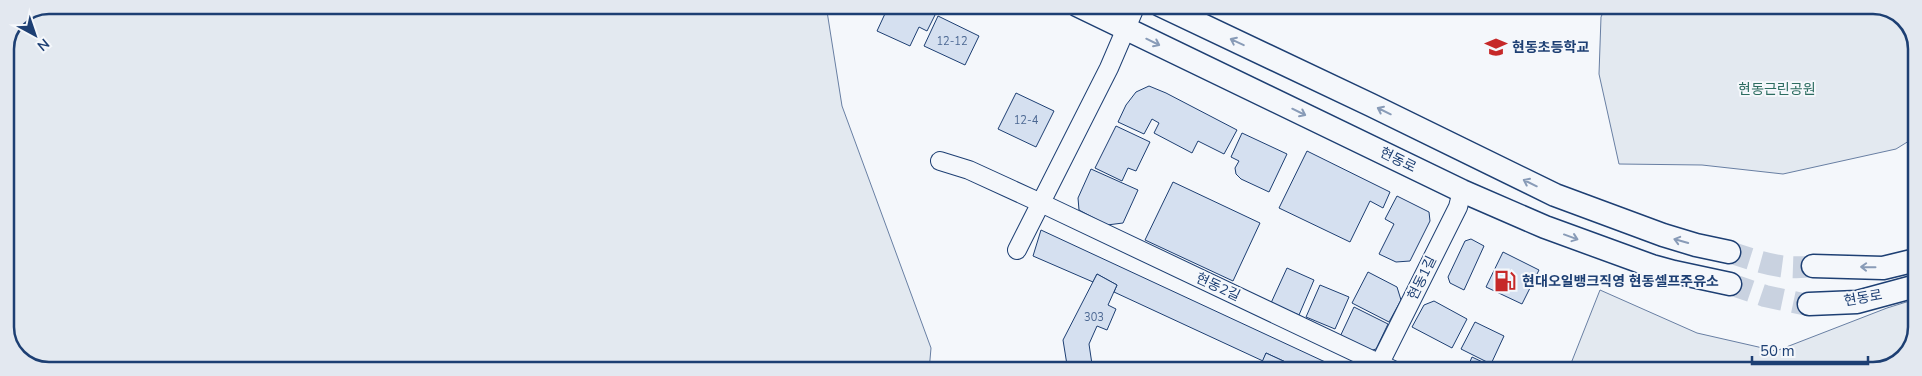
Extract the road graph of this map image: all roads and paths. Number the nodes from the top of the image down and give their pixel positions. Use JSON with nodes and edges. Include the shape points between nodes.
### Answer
{"nodes":[{"id":1,"x":1095,"y":14,"type":"edge"},
{"id":2,"x":1133,"y":14,"type":"edge"},
{"id":3,"x":1177,"y":14,"type":"edge"},
{"id":4,"x":1126,"y":29,"type":"junction"},
{"id":5,"x":940,"y":161,"type":"dead end"},
{"id":6,"x":1462,"y":190,"type":"junction"},
{"id":7,"x":1041,"y":203,"type":"junction"},
{"id":8,"x":1018,"y":250,"type":"dead end"},
{"id":9,"x":1729,"y":252,"type":"tunnel mouth"},
{"id":10,"x":1908,"y":262,"type":"edge"},
{"id":11,"x":1813,"y":266,"type":"tunnel mouth"},
{"id":12,"x":1730,"y":284,"type":"tunnel mouth"},
{"id":13,"x":1908,"y":288,"type":"edge"},
{"id":14,"x":1809,"y":304,"type":"tunnel mouth"},
{"id":15,"x":1371,"y":362,"type":"edge"},
{"id":16,"x":1386,"y":362,"type":"edge"}],
"edges":[{"from":1,"to":4,"type":"main road","name":"현동로"},
{"from":2,"to":4,"type":"street"},
{"from":9,"to":3,"type":"main road","one_way":true,"via":[[1663,235],[1555,195]]},
{"from":4,"to":6,"type":"main road","name":"현동로","one_way":true},
{"from":4,"to":7,"type":"street"},
{"from":5,"to":7,"type":"street","name":"현동2길","via":[[969,170]]},
{"from":6,"to":12,"type":"main road","name":"현동로","one_way":true,"via":[[1612,252],[1674,272]]},
{"from":6,"to":16,"type":"street","name":"현동1길","via":[[1458,207]]},
{"from":7,"to":8,"type":"street"},
{"from":7,"to":15,"type":"street","name":"현동2길"},
{"from":10,"to":11,"type":"main road","name":"현동로","one_way":true,"via":[[1882,268]]},
{"from":13,"to":14,"type":"main road","name":"현동로","via":[[1857,302]]}]}
